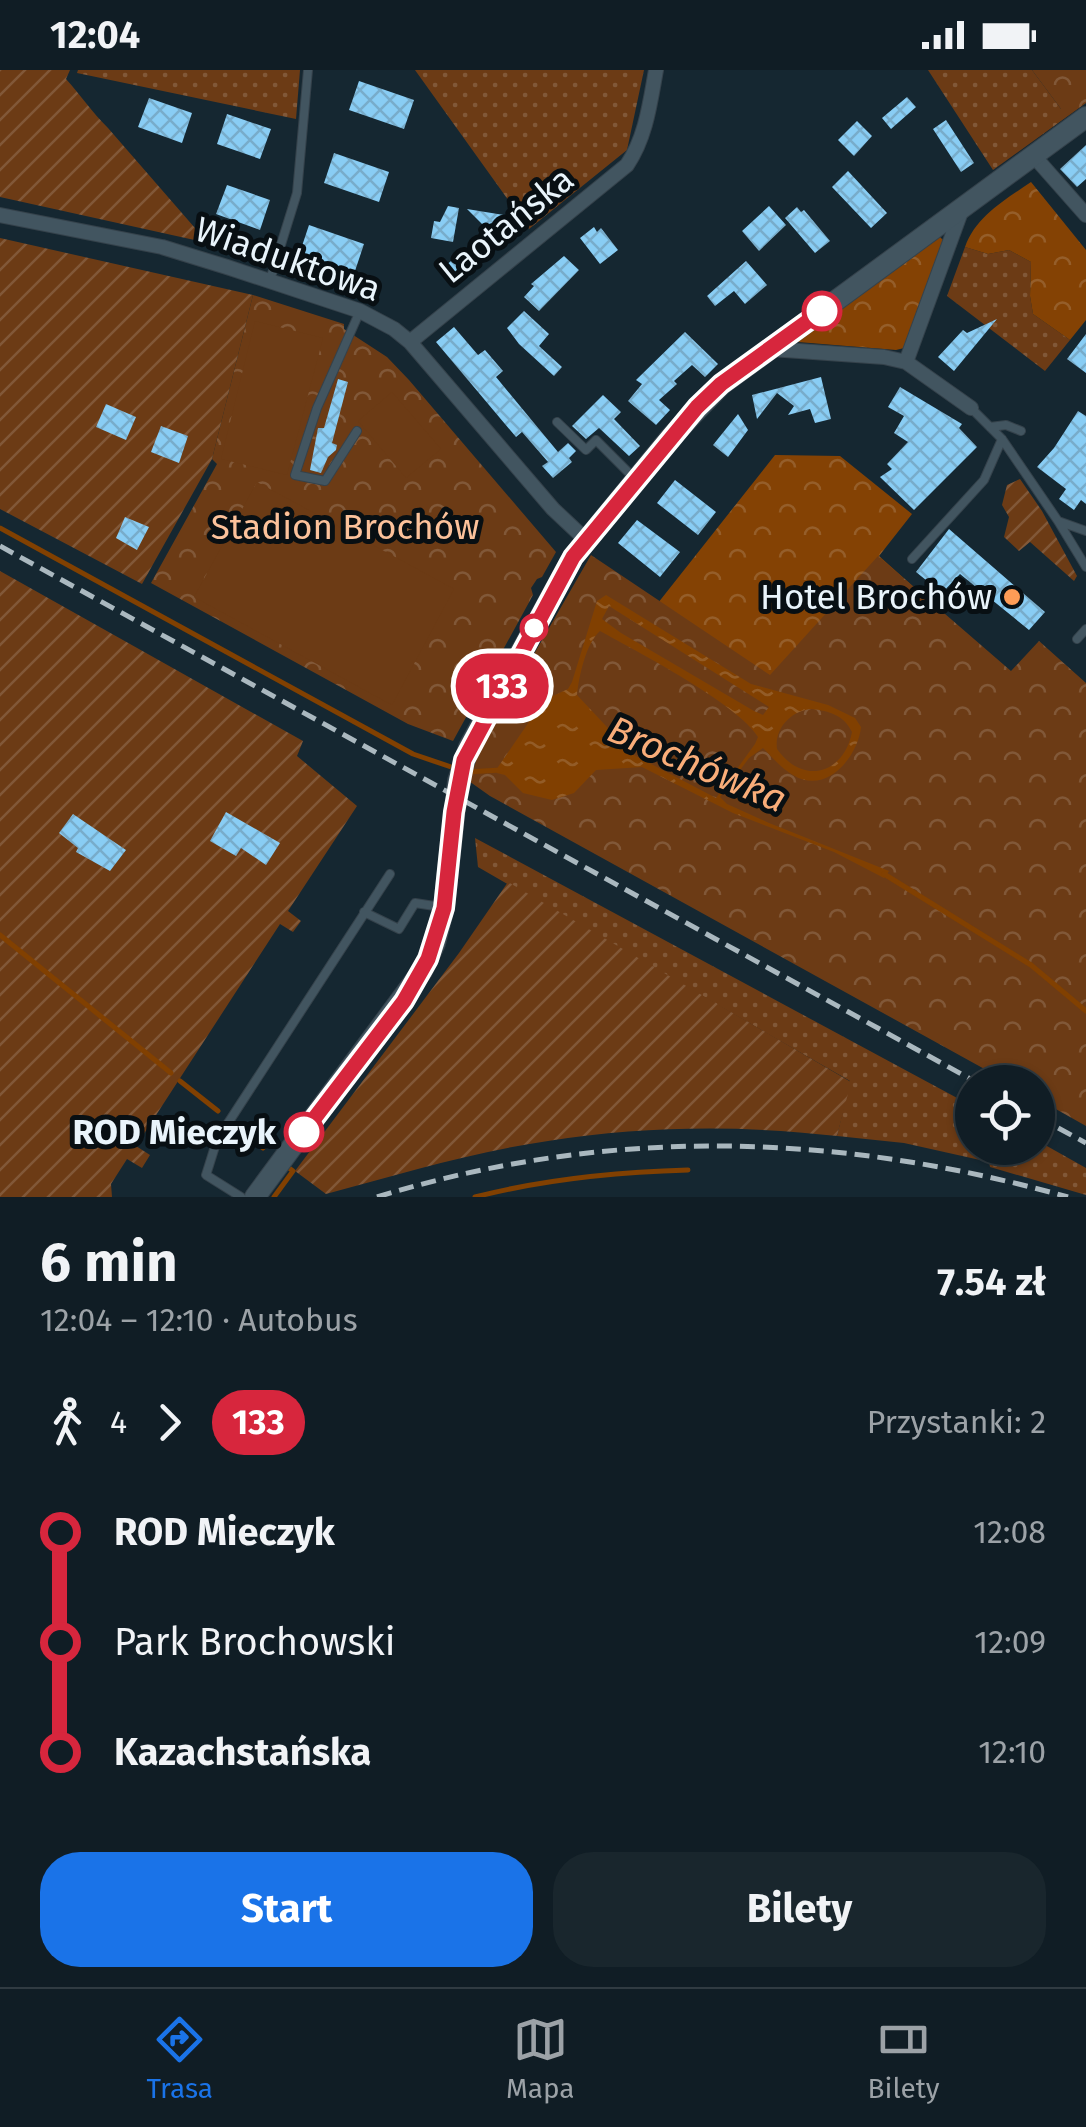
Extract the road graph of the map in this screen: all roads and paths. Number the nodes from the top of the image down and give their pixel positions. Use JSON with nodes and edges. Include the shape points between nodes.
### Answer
{"nodes":[{"id":1,"x":308,"y":70,"type":"edge"},
{"id":2,"x":656,"y":70,"type":"edge"},
{"id":3,"x":1086,"y":117,"type":"edge"},
{"id":4,"x":1033,"y":155,"type":"junction"},
{"id":5,"x":962,"y":208,"type":"junction"},
{"id":6,"x":0,"y":215,"type":"edge"},
{"id":7,"x":1086,"y":216,"type":"edge"},
{"id":8,"x":270,"y":280,"type":"junction"},
{"id":9,"x":360,"y":311,"type":"junction"},
{"id":10,"x":410,"y":342,"type":"junction"},
{"id":11,"x":770,"y":349,"type":"junction"},
{"id":12,"x":906,"y":362,"type":"junction"},
{"id":13,"x":970,"y":408,"type":"joint"},
{"id":14,"x":557,"y":422,"type":"dead end"},
{"id":15,"x":990,"y":427,"type":"junction"},
{"id":16,"x":357,"y":431,"type":"dead end"},
{"id":17,"x":1021,"y":431,"type":"dead end"},
{"id":18,"x":1002,"y":439,"type":"junction"},
{"id":19,"x":636,"y":480,"type":"junction"},
{"id":20,"x":1058,"y":521,"type":"junction"},
{"id":21,"x":1086,"y":529,"type":"edge"},
{"id":22,"x":586,"y":540,"type":"junction"},
{"id":23,"x":912,"y":559,"type":"dead end"},
{"id":24,"x":1086,"y":568,"type":"edge"},
{"id":25,"x":1086,"y":629,"type":"edge"},
{"id":26,"x":1077,"y":639,"type":"dead end"},
{"id":27,"x":390,"y":874,"type":"dead end"},
{"id":28,"x":444,"y":908,"type":"junction"},
{"id":29,"x":364,"y":912,"type":"junction"},
{"id":30,"x":241,"y":1197,"type":"edge"},
{"id":31,"x":255,"y":1197,"type":"edge"}],
"edges":[{"from":1,"to":8,"type":"lane","via":[[298,187]]},
{"from":2,"to":10,"type":"street","name":"Laotańska","via":[[627,165]]},
{"from":3,"to":4,"type":"street"},
{"from":4,"to":5,"type":"street"},
{"from":4,"to":7,"type":"street"},
{"from":5,"to":11,"type":"street"},
{"from":5,"to":12,"type":"street"},
{"from":6,"to":8,"type":"street","name":"Wiaduktowa","via":[[162,247]]},
{"from":8,"to":9,"type":"street","name":"Wiaduktowa"},
{"from":9,"to":10,"type":"street","name":"Wiaduktowa"},
{"from":9,"to":16,"type":"lane","via":[[294,475],[325,481]]},
{"from":10,"to":22,"type":"street","name":"Wiaduktowa"},
{"from":11,"to":12,"type":"street"},
{"from":11,"to":19,"type":"street","via":[[697,407]]},
{"from":12,"to":13,"type":"street"},
{"from":13,"to":15,"type":"lane"},
{"from":14,"to":19,"type":"lane","via":[[586,450],[596,440]]},
{"from":15,"to":17,"type":"lane"},
{"from":15,"to":18,"type":"lane"},
{"from":18,"to":20,"type":"lane"},
{"from":18,"to":23,"type":"lane","via":[[984,480]]},
{"from":19,"to":22,"type":"street"},
{"from":20,"to":21,"type":"lane"},
{"from":20,"to":24,"type":"lane"},
{"from":22,"to":28,"type":"street","via":[[464,760]]},
{"from":25,"to":26,"type":"lane"},
{"from":27,"to":29,"type":"lane"},
{"from":28,"to":29,"type":"lane","via":[[415,903],[400,929]]},
{"from":28,"to":31,"type":"street","via":[[436,943],[404,1001]]},
{"from":29,"to":30,"type":"lane","via":[[217,1140],[206,1174]]}]}
